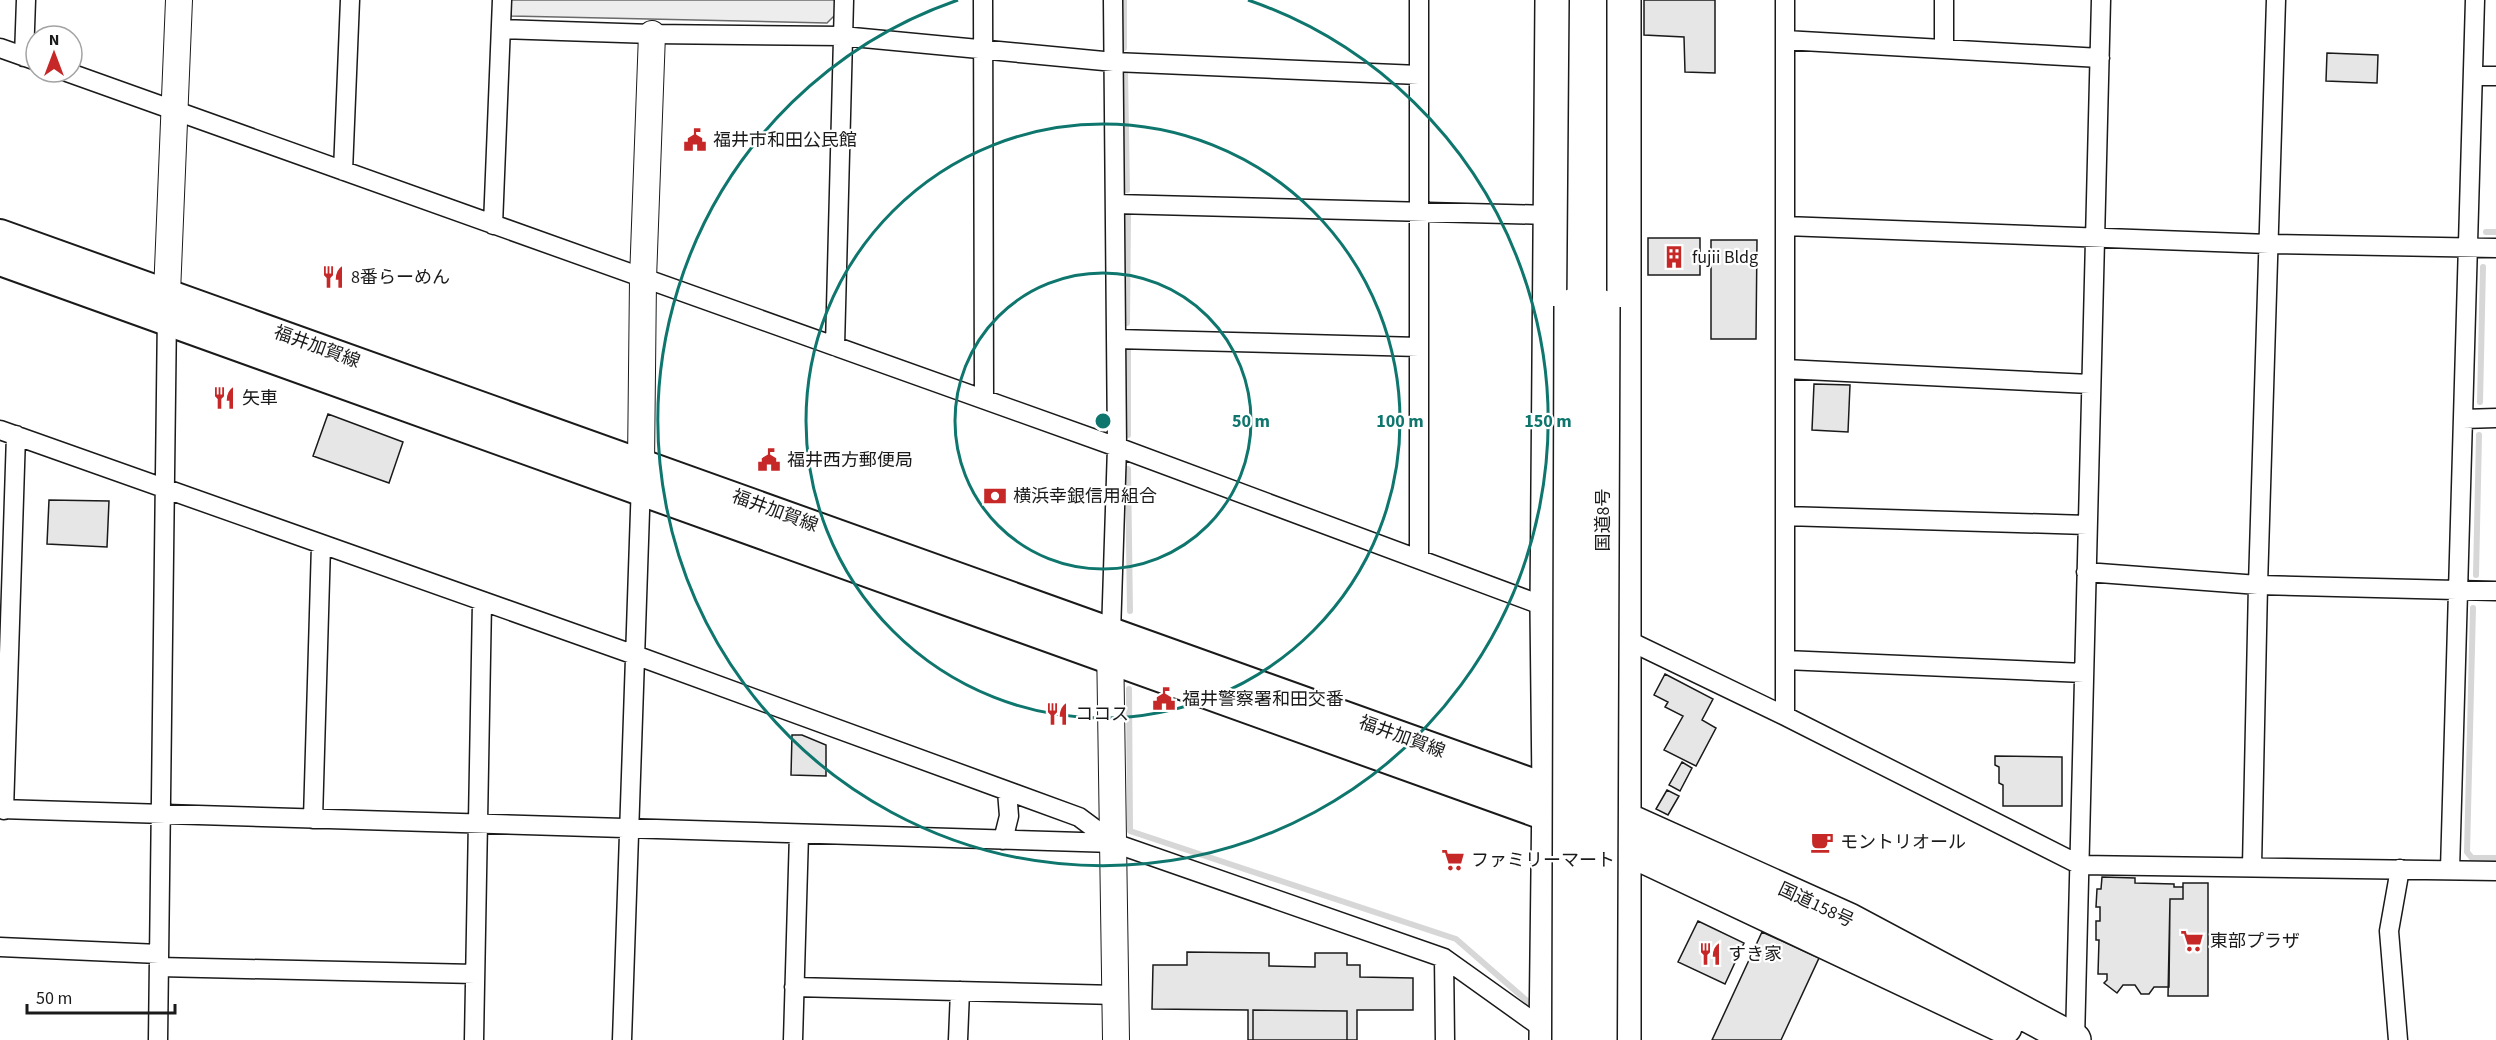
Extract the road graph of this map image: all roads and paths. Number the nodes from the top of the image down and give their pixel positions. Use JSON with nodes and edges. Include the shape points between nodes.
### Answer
{"nodes":[{"id":1,"x":26,"y":0,"type":"edge"},
{"id":2,"x":179,"y":0,"type":"edge"},
{"id":3,"x":350,"y":0,"type":"edge"},
{"id":4,"x":502,"y":0,"type":"edge"},
{"id":5,"x":844,"y":0,"type":"edge"},
{"id":6,"x":983,"y":0,"type":"edge"},
{"id":7,"x":1113,"y":0,"type":"edge"},
{"id":8,"x":1419,"y":0,"type":"edge"},
{"id":9,"x":1552,"y":0,"type":"edge"},
{"id":10,"x":1570,"y":0,"type":"edge"},
{"id":11,"x":1602,"y":0,"type":"edge"},
{"id":12,"x":1624,"y":0,"type":"edge"},
{"id":13,"x":1785,"y":0,"type":"edge"},
{"id":14,"x":1944,"y":0,"type":"edge"},
{"id":15,"x":2102,"y":0,"type":"edge"},
{"id":16,"x":2276,"y":0,"type":"edge"},
{"id":17,"x":2475,"y":0,"type":"edge"},
{"id":18,"x":28,"y":24,"type":"edge"},
{"id":19,"x":501,"y":29,"type":"junction"},
{"id":20,"x":652,"y":34,"type":"junction"},
{"id":21,"x":842,"y":36,"type":"junction"},
{"id":22,"x":1785,"y":40,"type":"junction"},
{"id":23,"x":0,"y":48,"type":"edge"},
{"id":24,"x":1944,"y":49,"type":"junction"},
{"id":25,"x":984,"y":50,"type":"junction"},
{"id":26,"x":24,"y":57,"type":"edge"},
{"id":27,"x":2100,"y":58,"type":"junction"},
{"id":28,"x":1114,"y":62,"type":"junction"},
{"id":29,"x":1419,"y":75,"type":"junction"},
{"id":30,"x":2473,"y":76,"type":"junction"},
{"id":31,"x":2496,"y":76,"type":"edge"},
{"id":32,"x":84,"y":78,"type":"edge"},
{"id":33,"x":175,"y":111,"type":"junction"},
{"id":34,"x":343,"y":171,"type":"junction"},
{"id":35,"x":1115,"y":204,"type":"junction"},
{"id":36,"x":1419,"y":212,"type":"junction"},
{"id":37,"x":1550,"y":215,"type":"junction"},
{"id":38,"x":493,"y":225,"type":"junction"},
{"id":39,"x":1785,"y":226,"type":"junction"},
{"id":40,"x":0,"y":234,"type":"edge"},
{"id":41,"x":2094,"y":238,"type":"junction"},
{"id":42,"x":2269,"y":244,"type":"junction"},
{"id":43,"x":2468,"y":248,"type":"junction"},
{"id":44,"x":2496,"y":248,"type":"edge"},
{"id":45,"x":0,"y":261,"type":"edge"},
{"id":46,"x":643,"y":279,"type":"junction"},
{"id":47,"x":167,"y":293,"type":"junction"},
{"id":48,"x":166,"y":321,"type":"junction"},
{"id":49,"x":1116,"y":339,"type":"junction"},
{"id":50,"x":835,"y":346,"type":"junction"},
{"id":51,"x":1419,"y":347,"type":"junction"},
{"id":52,"x":1785,"y":369,"type":"junction"},
{"id":53,"x":2090,"y":384,"type":"junction"},
{"id":54,"x":984,"y":399,"type":"junction"},
{"id":55,"x":2463,"y":418,"type":"junction"},
{"id":56,"x":2496,"y":418,"type":"edge"},
{"id":57,"x":8,"y":433,"type":"edge"},
{"id":58,"x":1117,"y":447,"type":"junction"},
{"id":59,"x":641,"y":463,"type":"junction"},
{"id":60,"x":165,"y":487,"type":"junction"},
{"id":61,"x":641,"y":491,"type":"junction"},
{"id":62,"x":7,"y":502,"type":"edge"},
{"id":63,"x":1785,"y":516,"type":"junction"},
{"id":64,"x":2087,"y":525,"type":"junction"},
{"id":65,"x":321,"y":545,"type":"junction"},
{"id":66,"x":1419,"y":559,"type":"junction"},
{"id":67,"x":2086,"y":572,"type":"junction"},
{"id":68,"x":2258,"y":585,"type":"junction"},
{"id":69,"x":2459,"y":591,"type":"junction"},
{"id":70,"x":2496,"y":591,"type":"edge"},
{"id":71,"x":482,"y":602,"type":"junction"},
{"id":72,"x":1547,"y":607,"type":"junction"},
{"id":73,"x":1624,"y":638,"type":"junction"},
{"id":74,"x":1110,"y":645,"type":"junction"},
{"id":75,"x":635,"y":655,"type":"junction"},
{"id":76,"x":1785,"y":660,"type":"junction"},
{"id":77,"x":4,"y":663,"type":"edge"},
{"id":78,"x":2084,"y":673,"type":"junction"},
{"id":79,"x":1785,"y":716,"type":"junction"},
{"id":80,"x":1007,"y":791,"type":"junction"},
{"id":81,"x":1549,"y":803,"type":"junction"},
{"id":82,"x":2,"y":810,"type":"edge"},
{"id":83,"x":160,"y":814,"type":"junction"},
{"id":84,"x":313,"y":819,"type":"junction"},
{"id":85,"x":478,"y":824,"type":"junction"},
{"id":86,"x":629,"y":828,"type":"junction"},
{"id":87,"x":1624,"y":832,"type":"junction"},
{"id":88,"x":799,"y":834,"type":"junction"},
{"id":89,"x":1003,"y":840,"type":"junction"},
{"id":90,"x":1114,"y":843,"type":"junction"},
{"id":91,"x":2080,"y":865,"type":"junction"},
{"id":92,"x":2252,"y":866,"type":"junction"},
{"id":93,"x":2400,"y":869,"type":"junction"},
{"id":94,"x":2450,"y":870,"type":"junction"},
{"id":95,"x":2496,"y":871,"type":"edge"},
{"id":96,"x":0,"y":947,"type":"edge"},
{"id":97,"x":1444,"y":958,"type":"junction"},
{"id":98,"x":159,"y":960,"type":"junction"},
{"id":99,"x":475,"y":974,"type":"junction"},
{"id":100,"x":794,"y":987,"type":"junction"},
{"id":101,"x":960,"y":991,"type":"junction"},
{"id":102,"x":1116,"y":995,"type":"junction"},
{"id":103,"x":1554,"y":1035,"type":"edge"},
{"id":104,"x":158,"y":1040,"type":"edge"},
{"id":105,"x":474,"y":1040,"type":"edge"},
{"id":106,"x":622,"y":1040,"type":"edge"},
{"id":107,"x":793,"y":1040,"type":"edge"},
{"id":108,"x":958,"y":1040,"type":"edge"},
{"id":109,"x":1116,"y":1040,"type":"edge"},
{"id":110,"x":1445,"y":1040,"type":"edge"},
{"id":111,"x":1600,"y":1040,"type":"edge"},
{"id":112,"x":1624,"y":1040,"type":"edge"},
{"id":113,"x":2033,"y":1040,"type":"edge"},
{"id":114,"x":2074,"y":1040,"type":"edge"},
{"id":115,"x":2398,"y":1040,"type":"edge"}],
"edges":[{"from":1,"to":18,"type":"street"},
{"from":2,"to":33,"type":"street"},
{"from":3,"to":34,"type":"street"},
{"from":4,"to":19,"type":"street"},
{"from":5,"to":21,"type":"street"},
{"from":6,"to":25,"type":"street"},
{"from":7,"to":28,"type":"street"},
{"from":8,"to":29,"type":"street"},
{"from":9,"to":37,"type":"highway"},
{"from":10,"to":103,"type":"highway","name":"国道8号","bridge":true,"via":[[1571,306]]},
{"from":11,"to":111,"type":"highway","name":"国道8号","bridge":true},
{"from":12,"to":73,"type":"highway"},
{"from":13,"to":22,"type":"street"},
{"from":14,"to":24,"type":"street"},
{"from":15,"to":27,"type":"street"},
{"from":16,"to":42,"type":"street"},
{"from":17,"to":30,"type":"street"},
{"from":19,"to":20,"type":"street"},
{"from":19,"to":38,"type":"street"},
{"from":20,"to":21,"type":"street"},
{"from":20,"to":46,"type":"street"},
{"from":21,"to":25,"type":"street"},
{"from":21,"to":50,"type":"street"},
{"from":22,"to":24,"type":"street"},
{"from":22,"to":39,"type":"street"},
{"from":23,"to":26,"type":"street"},
{"from":24,"to":27,"type":"street"},
{"from":25,"to":28,"type":"street"},
{"from":25,"to":54,"type":"street"},
{"from":27,"to":41,"type":"street"},
{"from":28,"to":29,"type":"street"},
{"from":28,"to":35,"type":"street"},
{"from":29,"to":36,"type":"street"},
{"from":30,"to":31,"type":"street"},
{"from":30,"to":43,"type":"street"},
{"from":32,"to":33,"type":"street"},
{"from":33,"to":34,"type":"street"},
{"from":33,"to":47,"type":"street"},
{"from":34,"to":38,"type":"street"},
{"from":35,"to":36,"type":"street"},
{"from":35,"to":49,"type":"street"},
{"from":36,"to":37,"type":"street"},
{"from":36,"to":51,"type":"street"},
{"from":37,"to":72,"type":"highway"},
{"from":38,"to":46,"type":"street"},
{"from":39,"to":41,"type":"street"},
{"from":39,"to":52,"type":"street"},
{"from":40,"to":47,"type":"main road","name":"福井加賀線"},
{"from":41,"to":42,"type":"street"},
{"from":41,"to":53,"type":"street"},
{"from":42,"to":43,"type":"street"},
{"from":42,"to":68,"type":"street"},
{"from":43,"to":44,"type":"street"},
{"from":43,"to":55,"type":"street"},
{"from":45,"to":48,"type":"main road","name":"福井加賀線"},
{"from":46,"to":50,"type":"street"},
{"from":46,"to":59,"type":"street"},
{"from":47,"to":48,"type":"street"},
{"from":47,"to":59,"type":"main road","name":"福井加賀線"},
{"from":48,"to":60,"type":"street"},
{"from":48,"to":61,"type":"main road","name":"福井加賀線"},
{"from":49,"to":51,"type":"street"},
{"from":49,"to":58,"type":"street"},
{"from":50,"to":54,"type":"street"},
{"from":51,"to":66,"type":"street"},
{"from":52,"to":53,"type":"street"},
{"from":52,"to":63,"type":"street"},
{"from":53,"to":64,"type":"street"},
{"from":54,"to":58,"type":"street"},
{"from":55,"to":56,"type":"street"},
{"from":55,"to":69,"type":"street"},
{"from":57,"to":60,"type":"street"},
{"from":57,"to":62,"type":"street"},
{"from":58,"to":66,"type":"street"},
{"from":58,"to":74,"type":"street"},
{"from":59,"to":61,"type":"street"},
{"from":59,"to":74,"type":"main road","name":"福井加賀線"},
{"from":60,"to":65,"type":"street"},
{"from":60,"to":83,"type":"street"},
{"from":61,"to":74,"type":"main road","name":"福井加賀線"},
{"from":61,"to":75,"type":"street"},
{"from":62,"to":77,"type":"street"},
{"from":63,"to":64,"type":"street"},
{"from":63,"to":76,"type":"street"},
{"from":64,"to":67,"type":"street"},
{"from":65,"to":71,"type":"street"},
{"from":65,"to":84,"type":"street"},
{"from":66,"to":72,"type":"street"},
{"from":67,"to":68,"type":"street"},
{"from":67,"to":78,"type":"street"},
{"from":68,"to":69,"type":"street"},
{"from":68,"to":92,"type":"street"},
{"from":69,"to":70,"type":"street"},
{"from":69,"to":94,"type":"street"},
{"from":71,"to":75,"type":"street"},
{"from":71,"to":85,"type":"street"},
{"from":72,"to":73,"type":"street"},
{"from":72,"to":81,"type":"highway"},
{"from":73,"to":79,"type":"street"},
{"from":73,"to":87,"type":"highway"},
{"from":74,"to":81,"type":"main road","name":"福井加賀線"},
{"from":74,"to":90,"type":"street"},
{"from":75,"to":80,"type":"street"},
{"from":75,"to":86,"type":"street"},
{"from":76,"to":78,"type":"street"},
{"from":76,"to":79,"type":"street"},
{"from":77,"to":82,"type":"street"},
{"from":78,"to":91,"type":"street"},
{"from":79,"to":91,"type":"street"},
{"from":80,"to":89,"type":"street","via":[[1009,816]]},
{"from":80,"to":90,"type":"street","via":[[1079,817]]},
{"from":81,"to":87,"type":"highway","name":"国道158号"},
{"from":81,"to":103,"type":"highway"},
{"from":82,"to":83,"type":"street"},
{"from":83,"to":84,"type":"street"},
{"from":83,"to":98,"type":"street"},
{"from":84,"to":85,"type":"street"},
{"from":85,"to":86,"type":"street"},
{"from":85,"to":99,"type":"street"},
{"from":86,"to":88,"type":"street"},
{"from":86,"to":106,"type":"street"},
{"from":87,"to":112,"type":"highway"},
{"from":87,"to":113,"type":"highway","name":"国道158号"},
{"from":87,"to":114,"type":"highway","name":"国道158号","via":[[1849,920]]},
{"from":88,"to":89,"type":"street"},
{"from":88,"to":100,"type":"street"},
{"from":89,"to":90,"type":"street"},
{"from":90,"to":97,"type":"street"},
{"from":90,"to":102,"type":"street"},
{"from":91,"to":92,"type":"street"},
{"from":91,"to":114,"type":"street"},
{"from":92,"to":93,"type":"street"},
{"from":93,"to":94,"type":"street"},
{"from":93,"to":115,"type":"street","via":[[2389,931]]},
{"from":94,"to":95,"type":"street"},
{"from":96,"to":98,"type":"street"},
{"from":97,"to":103,"type":"street"},
{"from":97,"to":110,"type":"street"},
{"from":98,"to":99,"type":"street"},
{"from":98,"to":104,"type":"street"},
{"from":99,"to":105,"type":"street"},
{"from":100,"to":101,"type":"street"},
{"from":100,"to":107,"type":"street"},
{"from":101,"to":102,"type":"street"},
{"from":101,"to":108,"type":"street"},
{"from":102,"to":109,"type":"street"}]}
